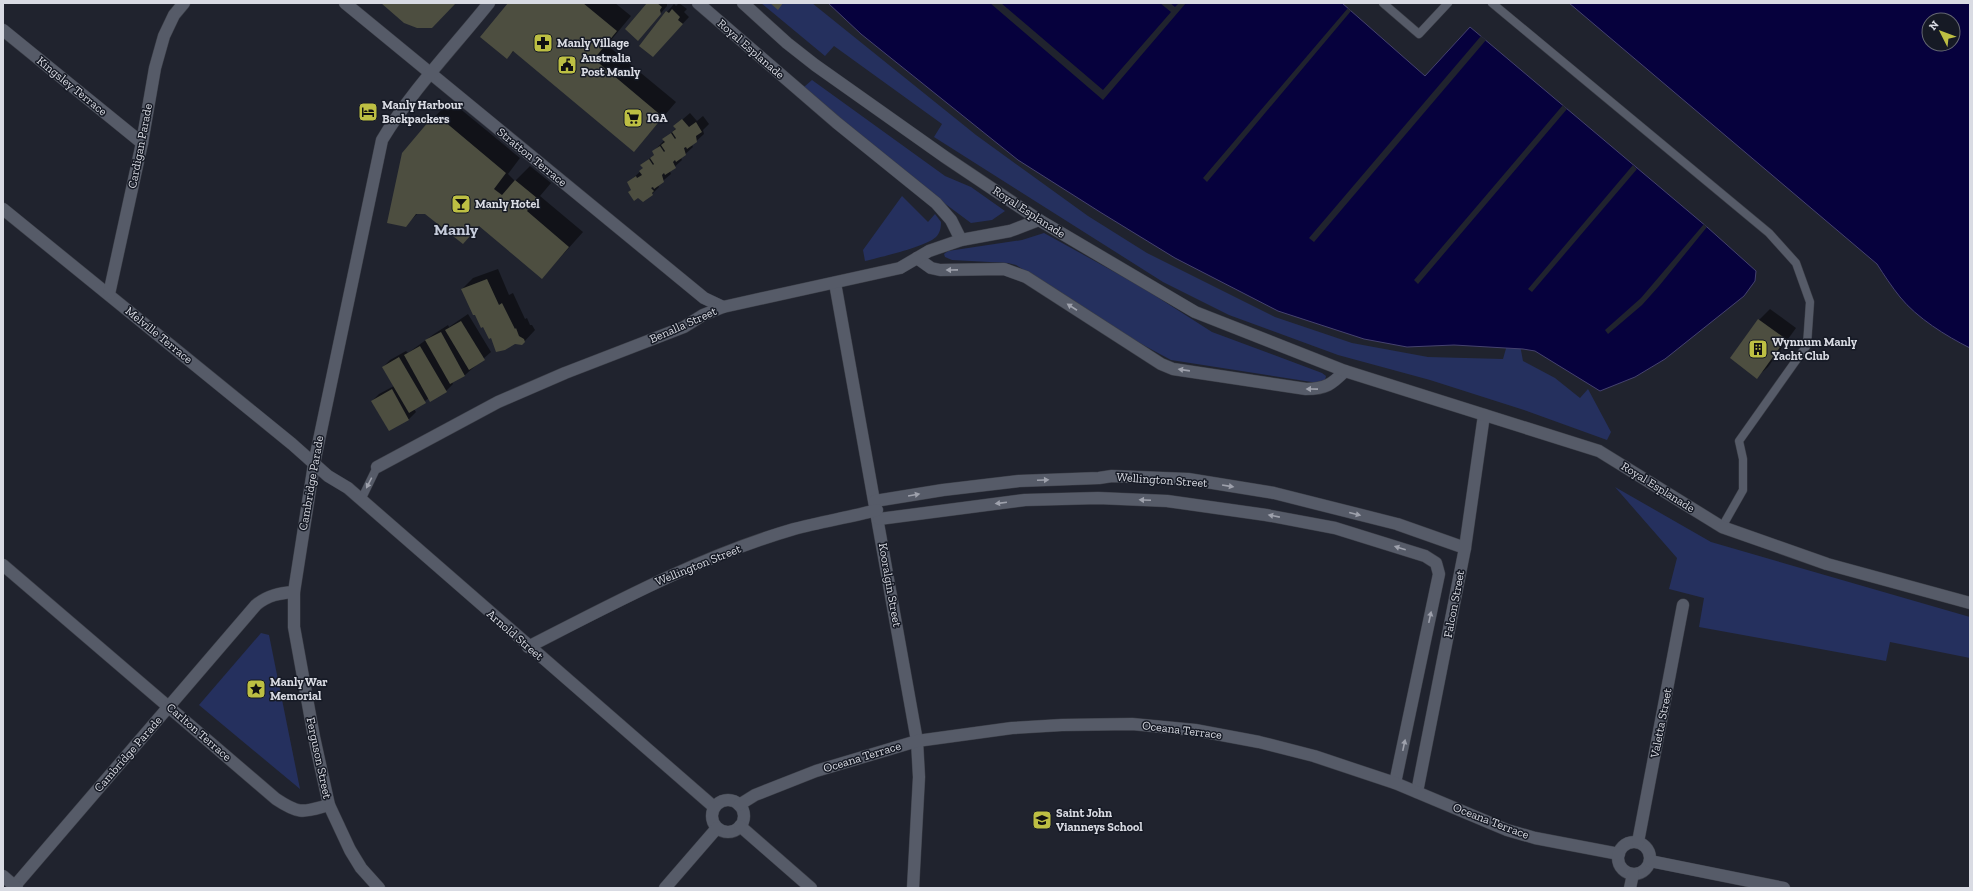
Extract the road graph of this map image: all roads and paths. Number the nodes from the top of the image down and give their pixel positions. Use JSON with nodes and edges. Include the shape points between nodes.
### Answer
{"nodes":[{"id":1,"x":184,"y":3,"type":"edge"},
{"id":2,"x":345,"y":3,"type":"edge"},
{"id":3,"x":489,"y":3,"type":"edge"},
{"id":4,"x":698,"y":3,"type":"edge"},
{"id":5,"x":743,"y":3,"type":"edge"},
{"id":6,"x":1383,"y":3,"type":"edge"},
{"id":7,"x":1448,"y":3,"type":"edge"},
{"id":8,"x":1492,"y":3,"type":"edge"},
{"id":9,"x":3,"y":30,"type":"edge"},
{"id":10,"x":430,"y":74,"type":"junction"},
{"id":11,"x":142,"y":143,"type":"junction"},
{"id":12,"x":3,"y":209,"type":"edge"},
{"id":13,"x":1039,"y":220,"type":"junction"},
{"id":14,"x":961,"y":240,"type":"junction"},
{"id":15,"x":917,"y":258,"type":"junction"},
{"id":16,"x":835,"y":284,"type":"junction"},
{"id":17,"x":109,"y":294,"type":"junction"},
{"id":18,"x":723,"y":307,"type":"junction"},
{"id":19,"x":1345,"y":371,"type":"junction"},
{"id":20,"x":1484,"y":415,"type":"junction"},
{"id":21,"x":314,"y":464,"type":"junction"},
{"id":22,"x":378,"y":467,"type":"joint"},
{"id":23,"x":361,"y":500,"type":"junction"},
{"id":24,"x":877,"y":510,"type":"junction"},
{"id":25,"x":1722,"y":527,"type":"junction"},
{"id":26,"x":1465,"y":548,"type":"junction"},
{"id":27,"x":1436,"y":563,"type":"joint"},
{"id":28,"x":3,"y":565,"type":"edge"},
{"id":29,"x":294,"y":592,"type":"junction"},
{"id":30,"x":1970,"y":603,"type":"edge"},
{"id":31,"x":1683,"y":605,"type":"dead end"},
{"id":32,"x":528,"y":647,"type":"junction"},
{"id":33,"x":169,"y":707,"type":"junction"},
{"id":34,"x":917,"y":741,"type":"junction"},
{"id":35,"x":1396,"y":783,"type":"junction"},
{"id":36,"x":1417,"y":792,"type":"junction"},
{"id":37,"x":329,"y":804,"type":"junction"},
{"id":38,"x":740,"y":805,"type":"junction"},
{"id":39,"x":714,"y":807,"type":"junction"},
{"id":40,"x":740,"y":826,"type":"junction"},
{"id":41,"x":717,"y":828,"type":"junction"},
{"id":42,"x":1638,"y":842,"type":"junction"},
{"id":43,"x":1619,"y":854,"type":"junction"},
{"id":44,"x":1650,"y":862,"type":"junction"},
{"id":45,"x":1633,"y":874,"type":"junction"},
{"id":46,"x":3,"y":876,"type":"edge"},
{"id":47,"x":15,"y":887,"type":"edge"},
{"id":48,"x":379,"y":888,"type":"edge"},
{"id":49,"x":665,"y":888,"type":"edge"},
{"id":50,"x":811,"y":888,"type":"edge"},
{"id":51,"x":913,"y":888,"type":"edge"},
{"id":52,"x":1630,"y":888,"type":"edge"},
{"id":53,"x":1784,"y":888,"type":"edge"}],
"edges":[{"from":1,"to":11,"type":"street","name":"Cardigan Parade","via":[[174,15],[164,36],[155,68]]},
{"from":2,"to":10,"type":"street","name":"Stratton Terrace"},
{"from":3,"to":10,"type":"street","name":"Cambridge Parade"},
{"from":4,"to":14,"type":"street","name":"Royal Esplanade","via":[[837,124],[936,203],[951,220]]},
{"from":5,"to":13,"type":"street","name":"Royal Esplanade","via":[[815,65]]},
{"from":6,"to":7,"type":"lane","via":[[1419,34]]},
{"from":8,"to":25,"type":"lane","via":[[1769,233],[1796,263],[1810,302],[1806,345],[1740,441],[1743,490]]},
{"from":9,"to":11,"type":"street","name":"Kingsley Terrace"},
{"from":10,"to":18,"type":"street","name":"Stratton Terrace","via":[[704,298]]},
{"from":10,"to":21,"type":"street","name":"Cambridge Parade","via":[[394,120],[382,140]]},
{"from":11,"to":17,"type":"street","name":"Cardigan Parade"},
{"from":12,"to":17,"type":"street","name":"Melville Terrace"},
{"from":13,"to":14,"type":"street","name":"Benalla Street","via":[[1010,231]]},
{"from":13,"to":19,"type":"street","name":"Royal Esplanade","via":[[1195,312]]},
{"from":14,"to":15,"type":"street","name":"Benalla Street"},
{"from":15,"to":16,"type":"street","name":"Benalla Street","via":[[900,268]]},
{"from":19,"to":15,"type":"street","one_way":true,"via":[[1334,382],[1321,389],[1306,389],[1173,369],[1161,364],[1026,278],[1004,269],[940,270],[931,268]]},
{"from":16,"to":18,"type":"street","name":"Benalla Street"},
{"from":16,"to":24,"type":"street","name":"Kooralgin Street"},
{"from":17,"to":21,"type":"street","name":"Melville Terrace"},
{"from":18,"to":22,"type":"street","name":"Benalla Street","via":[[703,315],[684,327],[498,402]]},
{"from":19,"to":20,"type":"street","name":"Royal Esplanade"},
{"from":20,"to":25,"type":"street","name":"Royal Esplanade","via":[[1599,451]]},
{"from":20,"to":26,"type":"street","name":"Falcon Street"},
{"from":21,"to":23,"type":"street","name":"Arnold Street"},
{"from":21,"to":29,"type":"street","name":"Cambridge Parade"},
{"from":22,"to":23,"type":"lane","name":"Benalla Street","one_way":true},
{"from":23,"to":32,"type":"street","name":"Arnold Street"},
{"from":24,"to":26,"type":"street","name":"Wellington Street","one_way":true,"via":[[943,490],[1019,481],[1112,476],[1188,479],[1284,496],[1397,524]]},
{"from":27,"to":24,"type":"street","name":"Wellington Street","one_way":true,"via":[[1425,556],[1335,528],[1167,501],[1098,498],[1025,500]]},
{"from":24,"to":32,"type":"street","name":"Wellington Street","via":[[794,530],[735,550],[655,582]]},
{"from":24,"to":34,"type":"street","name":"Kooralgin Street"},
{"from":25,"to":30,"type":"street","name":"Royal Esplanade","via":[[1827,564]]},
{"from":26,"to":36,"type":"street","name":"Falcon Street"},
{"from":35,"to":27,"type":"street","name":"Falcon Street","one_way":true,"via":[[1439,574]]},
{"from":28,"to":33,"type":"street","name":"Carlton Terrace"},
{"from":29,"to":33,"type":"street","name":"Cambridge Parade","via":[[279,593],[256,605]]},
{"from":29,"to":37,"type":"street","name":"Ferguson Street","via":[[294,627]]},
{"from":31,"to":42,"type":"street","name":"Valetta Street"},
{"from":32,"to":39,"type":"street","name":"Arnold Street"},
{"from":33,"to":37,"type":"street","name":"Carlton Terrace","via":[[276,799],[290,808],[304,812]]},
{"from":33,"to":47,"type":"street","name":"Cambridge Parade"},
{"from":34,"to":35,"type":"street","name":"Oceana Terrace","via":[[1012,728],[1062,725],[1132,724],[1179,728],[1259,742],[1314,756]]},
{"from":34,"to":38,"type":"street","name":"Oceana Terrace","via":[[816,771],[755,795]]},
{"from":34,"to":51,"type":"street","name":"Kooralgin Street","via":[[919,777]]},
{"from":35,"to":36,"type":"street","name":"Oceana Terrace"},
{"from":36,"to":43,"type":"street","name":"Oceana Terrace","via":[[1507,830]]},
{"from":37,"to":48,"type":"street","via":[[350,850],[361,868]]},
{"from":38,"to":39,"type":"street","via":[[727,800]]},
{"from":38,"to":40,"type":"street","via":[[744,816]]},
{"from":39,"to":41,"type":"street","via":[[712,820]]},
{"from":40,"to":41,"type":"street","via":[[730,832]]},
{"from":40,"to":50,"type":"street"},
{"from":41,"to":49,"type":"street"},
{"from":42,"to":43,"type":"street","via":[[1626,844]]},
{"from":42,"to":44,"type":"street","via":[[1648,849]]},
{"from":43,"to":45,"type":"street","via":[[1621,867]]},
{"from":44,"to":45,"type":"street","via":[[1644,871]]},
{"from":44,"to":53,"type":"street"},
{"from":45,"to":52,"type":"street"},
{"from":46,"to":47,"type":"street"}]}
